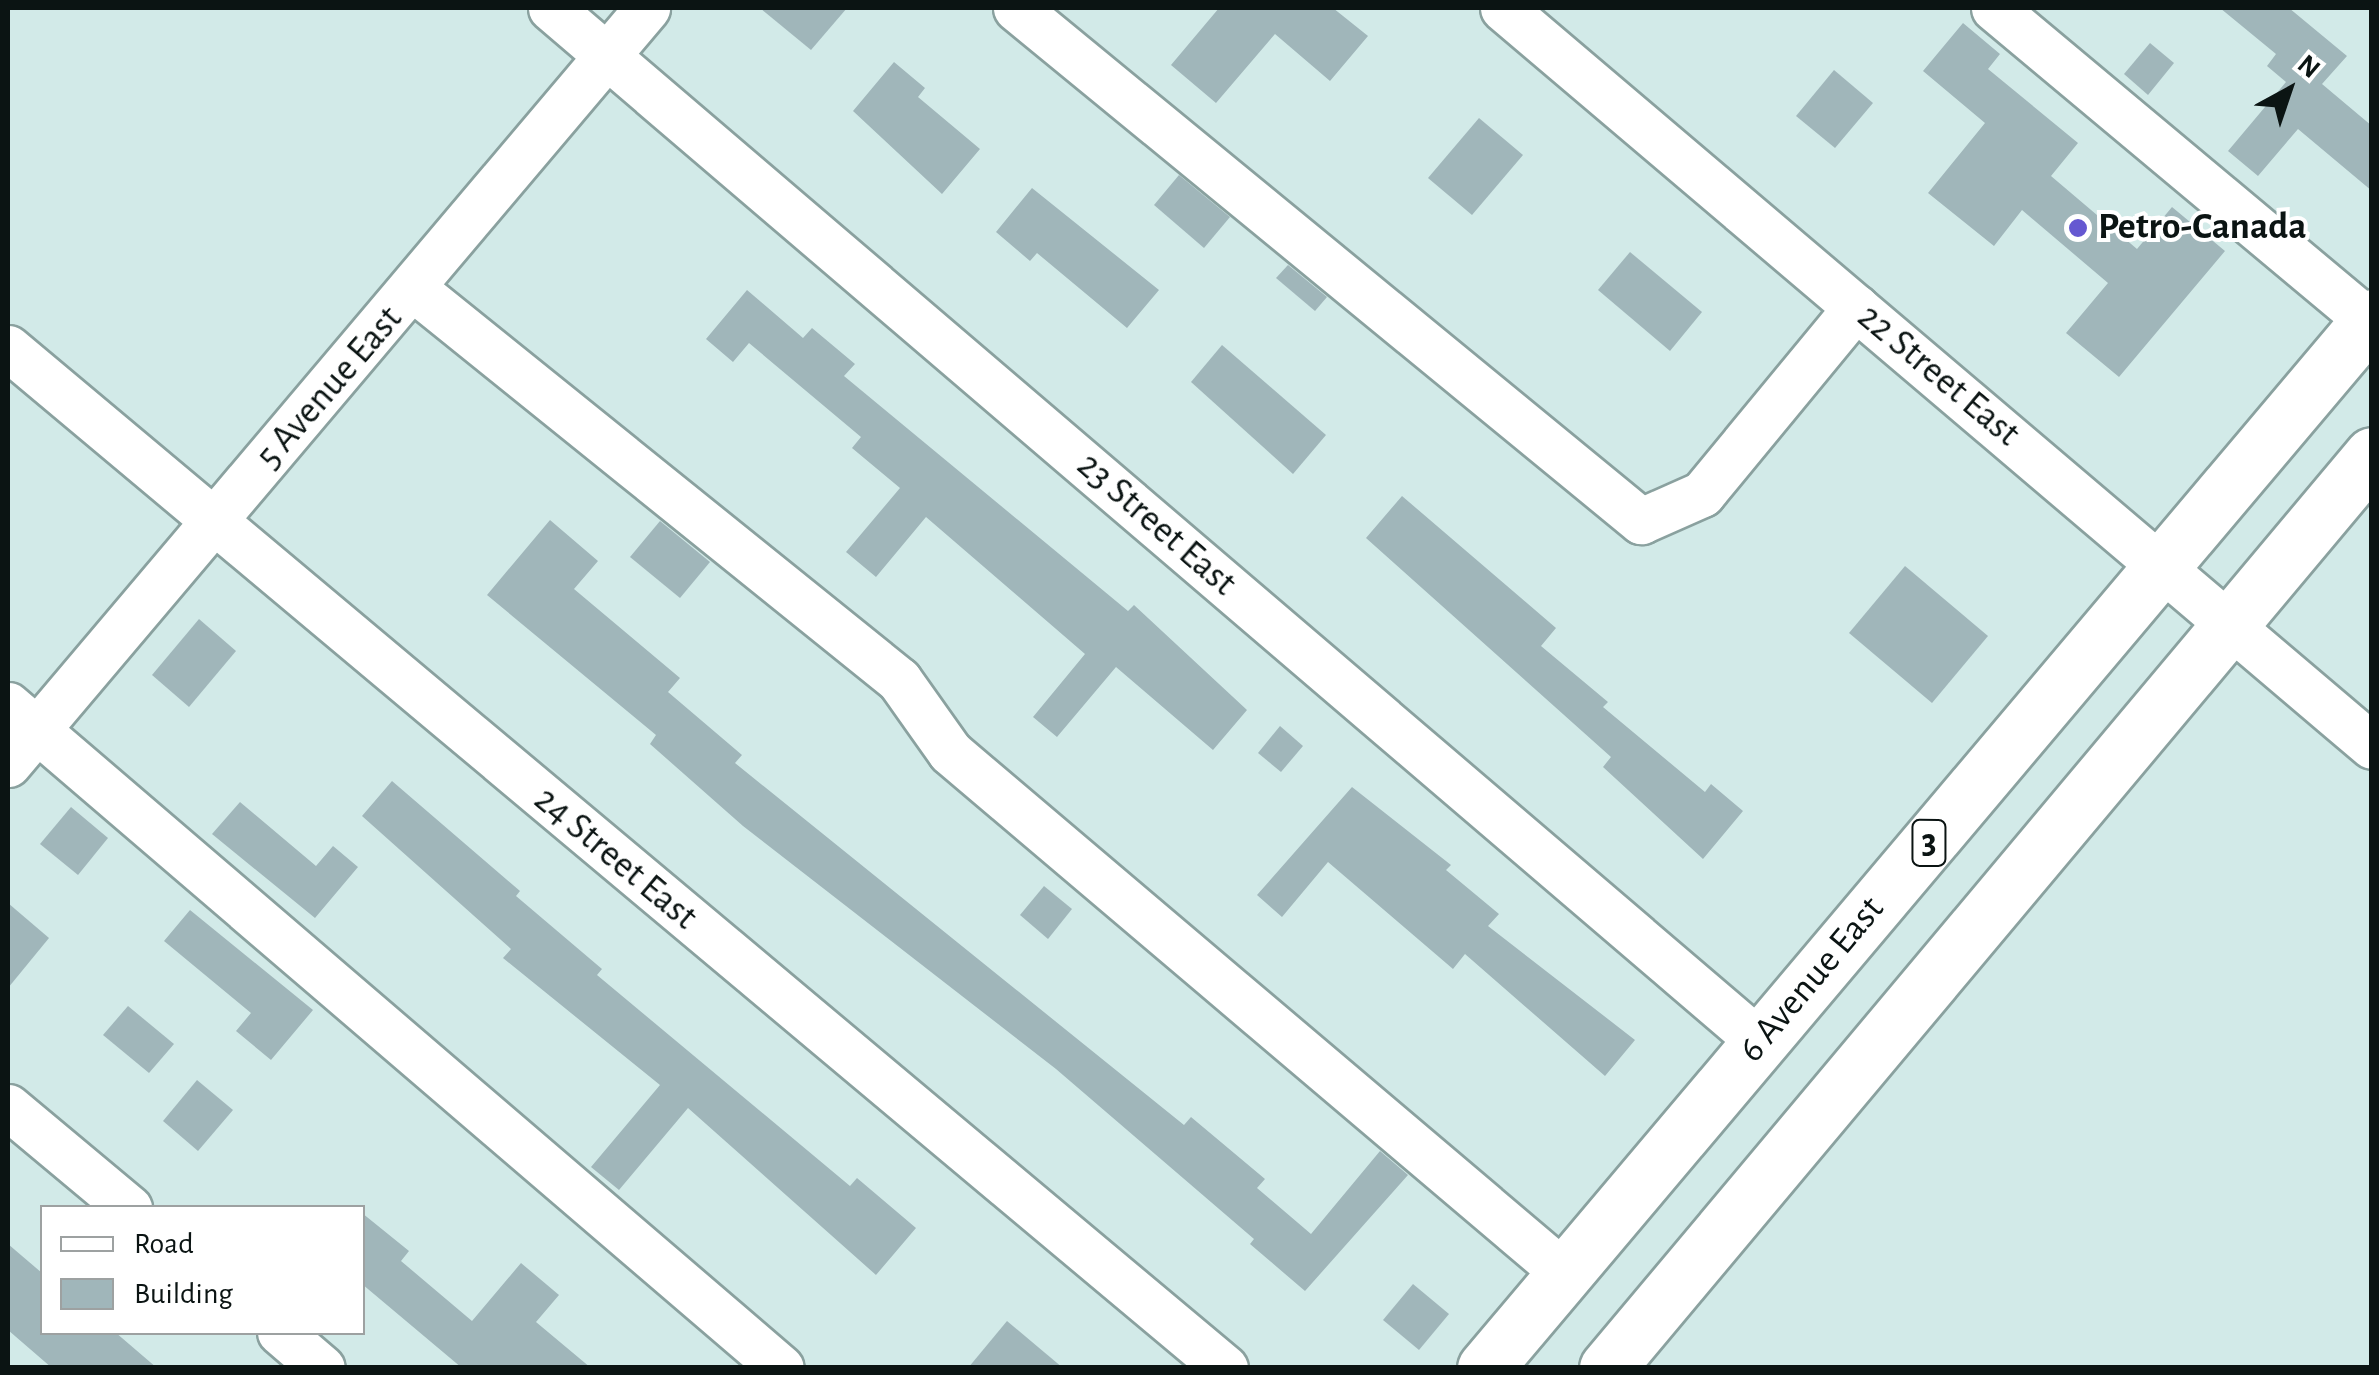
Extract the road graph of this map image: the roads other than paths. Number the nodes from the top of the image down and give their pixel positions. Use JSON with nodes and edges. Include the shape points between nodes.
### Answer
{"nodes":[{"id":1,"x":551,"y":8,"type":"edge"},
{"id":2,"x":647,"y":8,"type":"edge"},
{"id":3,"x":1016,"y":8,"type":"edge"},
{"id":4,"x":1503,"y":8,"type":"edge"},
{"id":5,"x":1994,"y":8,"type":"edge"},
{"id":6,"x":606,"y":55,"type":"junction"},
{"id":7,"x":414,"y":289,"type":"junction"},
{"id":8,"x":1856,"y":307,"type":"junction"},
{"id":9,"x":2370,"y":319,"type":"edge"},
{"id":10,"x":8,"y":348,"type":"edge"},
{"id":11,"x":2372,"y":455,"type":"edge"},
{"id":12,"x":214,"y":524,"type":"junction"},
{"id":13,"x":2162,"y":566,"type":"junction"},
{"id":14,"x":2231,"y":624,"type":"junction"},
{"id":15,"x":22,"y":718,"type":"edge"},
{"id":16,"x":2372,"y":746,"type":"edge"},
{"id":17,"x":8,"y":764,"type":"edge"},
{"id":18,"x":1760,"y":1042,"type":"junction"},
{"id":19,"x":8,"y":1107,"type":"edge"},
{"id":20,"x":125,"y":1205,"type":"edge"},
{"id":21,"x":1564,"y":1272,"type":"junction"},
{"id":22,"x":284,"y":1335,"type":"edge"},
{"id":23,"x":322,"y":1368,"type":"edge"},
{"id":24,"x":782,"y":1368,"type":"edge"},
{"id":25,"x":1225,"y":1368,"type":"edge"},
{"id":26,"x":1486,"y":1368,"type":"edge"},
{"id":27,"x":1607,"y":1368,"type":"edge"}],
"edges":[{"from":1,"to":6,"type":"street","name":"23 Street East"},
{"from":2,"to":6,"type":"street","name":"5 Avenue East"},
{"from":3,"to":8,"type":"street","via":[[1641,521],[1702,494]]},
{"from":4,"to":8,"type":"street","name":"22 Street East"},
{"from":5,"to":9,"type":"street"},
{"from":6,"to":7,"type":"street","name":"5 Avenue East"},
{"from":6,"to":18,"type":"street","name":"23 Street East"},
{"from":7,"to":12,"type":"street","name":"5 Avenue East"},
{"from":7,"to":21,"type":"street","via":[[899,680],[950,752]]},
{"from":8,"to":13,"type":"street","name":"22 Street East"},
{"from":9,"to":13,"type":"main road","name":"6 Avenue East","number":"3"},
{"from":10,"to":12,"type":"street","name":"24 Street East"},
{"from":11,"to":14,"type":"main road","number":"3"},
{"from":12,"to":15,"type":"street","name":"5 Avenue East"},
{"from":12,"to":25,"type":"street","name":"24 Street East"},
{"from":13,"to":14,"type":"street","name":"22 Street East"},
{"from":13,"to":18,"type":"main road","name":"6 Avenue East","number":"3"},
{"from":14,"to":16,"type":"street","name":"22 Street East"},
{"from":14,"to":27,"type":"main road","number":"3"},
{"from":15,"to":17,"type":"street","name":"5 Avenue East"},
{"from":15,"to":24,"type":"street"},
{"from":18,"to":21,"type":"main road","name":"6 Avenue East","number":"3"},
{"from":19,"to":20,"type":"street"},
{"from":21,"to":26,"type":"main road","name":"6 Avenue East","number":"3"},
{"from":22,"to":23,"type":"street"}]}
